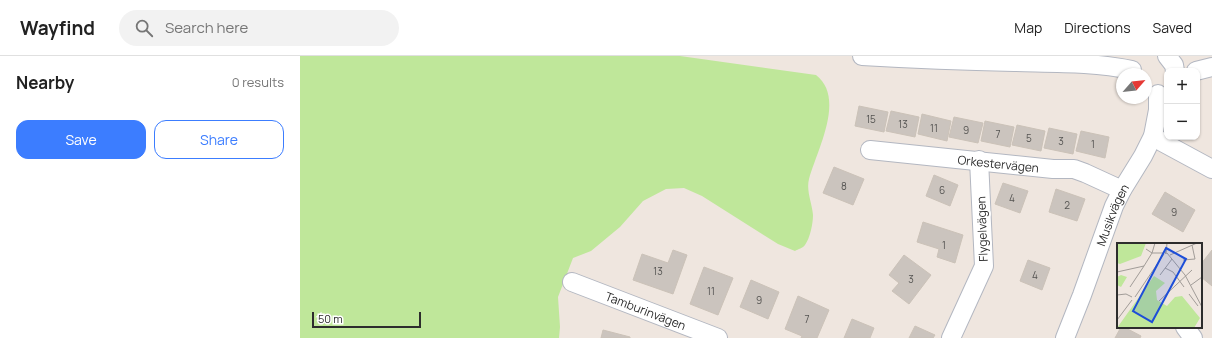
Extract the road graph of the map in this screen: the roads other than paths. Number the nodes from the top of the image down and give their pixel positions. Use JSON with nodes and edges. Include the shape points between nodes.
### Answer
{"nodes":[{"id":1,"x":862,"y":56,"type":"edge"},
{"id":2,"x":1135,"y":67,"type":"edge"},
{"id":3,"x":1212,"y":67,"type":"edge"},
{"id":4,"x":1200,"y":70,"type":"edge"},
{"id":5,"x":1157,"y":92,"type":"edge"},
{"id":6,"x":1153,"y":136,"type":"junction"},
{"id":7,"x":870,"y":150,"type":"dead end"},
{"id":8,"x":979,"y":160,"type":"junction"},
{"id":9,"x":1212,"y":169,"type":"edge"},
{"id":10,"x":1122,"y":190,"type":"junction"},
{"id":11,"x":572,"y":282,"type":"dead end"},
{"id":12,"x":1186,"y":328,"type":"edge"},
{"id":13,"x":718,"y":338,"type":"edge"},
{"id":14,"x":950,"y":338,"type":"edge"},
{"id":15,"x":1065,"y":338,"type":"edge"},
{"id":16,"x":1194,"y":338,"type":"edge"}],
"edges":[{"from":1,"to":2,"type":"street"},
{"from":3,"to":4,"type":"street"},
{"from":5,"to":6,"type":"street","name":"Musikvägen","via":[[1158,110]]},
{"from":6,"to":9,"type":"street"},
{"from":6,"to":10,"type":"street","name":"Musikvägen"},
{"from":7,"to":8,"type":"street","name":"Orkestervägen"},
{"from":8,"to":10,"type":"street","name":"Orkestervägen","via":[[1074,169]]},
{"from":8,"to":14,"type":"street","name":"Flygelvägen","via":[[984,266]]},
{"from":10,"to":15,"type":"street","name":"Musikvägen"},
{"from":11,"to":13,"type":"street","name":"Tamburinvägen"},
{"from":12,"to":16,"type":"street"}]}
